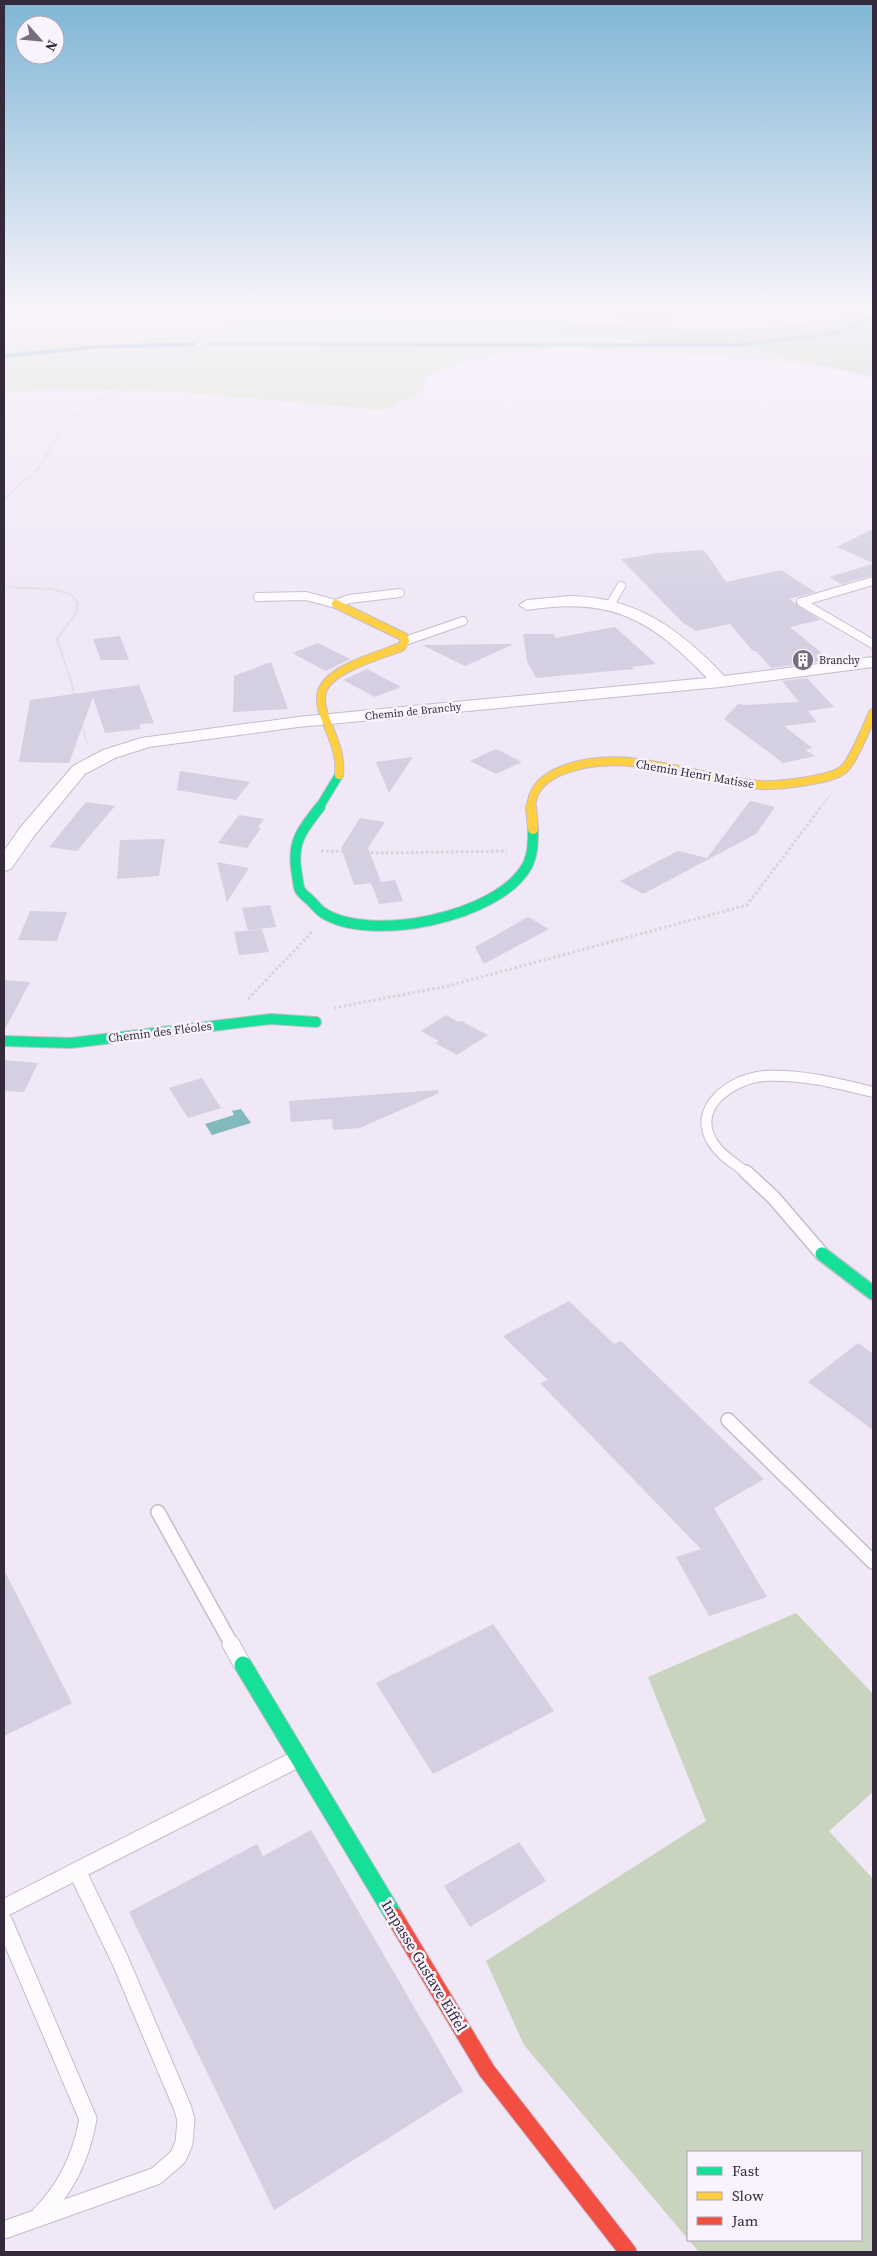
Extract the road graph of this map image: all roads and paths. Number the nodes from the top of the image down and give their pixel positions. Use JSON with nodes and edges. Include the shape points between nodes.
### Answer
{"nodes":[{"id":1,"x":79,"y":412,"type":"edge"},
{"id":2,"x":4,"y":499,"type":"edge"},
{"id":3,"x":873,"y":580,"type":"edge"},
{"id":4,"x":621,"y":586,"type":"dead end"},
{"id":5,"x":4,"y":587,"type":"edge"},
{"id":6,"x":400,"y":594,"type":"dead end"},
{"id":7,"x":258,"y":598,"type":"dead end"},
{"id":8,"x":336,"y":604,"type":"junction"},
{"id":9,"x":527,"y":605,"type":"dead end"},
{"id":10,"x":610,"y":605,"type":"junction"},
{"id":11,"x":463,"y":621,"type":"dead end"},
{"id":12,"x":405,"y":641,"type":"junction"},
{"id":13,"x":873,"y":644,"type":"edge"},
{"id":14,"x":871,"y":666,"type":"edge"},
{"id":15,"x":720,"y":682,"type":"junction"},
{"id":16,"x":873,"y":713,"type":"edge"},
{"id":17,"x":327,"y":720,"type":"junction"},
{"id":18,"x":93,"y":760,"type":"junction"},
{"id":19,"x":843,"y":770,"type":"junction"},
{"id":20,"x":295,"y":851,"type":"junction"},
{"id":21,"x":532,"y":851,"type":"junction"},
{"id":22,"x":4,"y":865,"type":"edge"},
{"id":23,"x":327,"y":916,"type":"junction"},
{"id":24,"x":246,"y":1022,"type":"junction"},
{"id":25,"x":316,"y":1022,"type":"joint"},
{"id":26,"x":4,"y":1041,"type":"edge"},
{"id":27,"x":873,"y":1092,"type":"edge"},
{"id":28,"x":822,"y":1254,"type":"joint"},
{"id":29,"x":873,"y":1294,"type":"edge"},
{"id":30,"x":728,"y":1420,"type":"dead end"},
{"id":31,"x":158,"y":1512,"type":"dead end"},
{"id":32,"x":873,"y":1562,"type":"edge"},
{"id":33,"x":243,"y":1665,"type":"joint"},
{"id":34,"x":299,"y":1758,"type":"junction"},
{"id":35,"x":77,"y":1871,"type":"junction"},
{"id":36,"x":4,"y":1908,"type":"edge"},
{"id":37,"x":4,"y":1922,"type":"edge"},
{"id":38,"x":35,"y":2220,"type":"junction"},
{"id":39,"x":4,"y":2230,"type":"edge"},
{"id":40,"x":628,"y":2252,"type":"edge"}],
"edges":[{"from":1,"to":2,"type":"path","via":[[60,432],[38,469]]},
{"from":3,"to":13,"type":"lane","via":[[801,602]]},
{"from":4,"to":10,"type":"lane"},
{"from":5,"to":18,"type":"path","via":[[52,589],[70,594],[78,603],[75,617],[59,632],[57,639]]},
{"from":6,"to":8,"type":"lane","via":[[349,599]]},
{"from":7,"to":8,"type":"lane","via":[[304,594]]},
{"from":8,"to":12,"type":"street","via":[[404,637]]},
{"from":9,"to":10,"type":"street","via":[[561,601]]},
{"from":10,"to":15,"type":"street","via":[[640,616],[701,660]]},
{"from":11,"to":12,"type":"lane"},
{"from":12,"to":17,"type":"street","name":"Chemin Henri Matisse","via":[[401,647],[332,677],[324,684],[319,694]]},
{"from":14,"to":15,"type":"street","name":"Chemin de Branchy"},
{"from":15,"to":17,"type":"street","name":"Chemin de Branchy"},
{"from":16,"to":19,"type":"street"},
{"from":17,"to":18,"type":"street","name":"Chemin de Branchy","via":[[170,738],[122,749]]},
{"from":17,"to":20,"type":"street","name":"Chemin Henri Matisse","via":[[340,758],[339,776],[333,790],[296,843]]},
{"from":18,"to":22,"type":"street","name":"Chemin de Branchy","via":[[70,780]]},
{"from":19,"to":21,"type":"street","name":"Chemin Henri Matisse","via":[[794,784],[767,785],[642,764],[574,767],[549,778],[530,800]]},
{"from":19,"to":25,"type":"path","via":[[838,784],[815,818],[747,904],[448,986],[335,1007]]},
{"from":20,"to":21,"type":"path"},
{"from":20,"to":23,"type":"street","name":"Chemin Henri Matisse","via":[[295,880],[301,894]]},
{"from":21,"to":23,"type":"street","name":"Chemin Henri Matisse","via":[[525,872],[483,905],[444,917],[386,926],[356,924]]},
{"from":23,"to":24,"type":"path","via":[[244,1003]]},
{"from":24,"to":25,"type":"street","name":"Chemin des Fléoles","via":[[271,1019]]},
{"from":24,"to":26,"type":"street","name":"Chemin des Fléoles","via":[[71,1043]]},
{"from":27,"to":28,"type":"lane","via":[[803,1077],[755,1078],[719,1095],[707,1116],[706,1128],[715,1146],[756,1180]]},
{"from":28,"to":29,"type":"street"},
{"from":30,"to":32,"type":"lane"},
{"from":31,"to":33,"type":"lane"},
{"from":33,"to":34,"type":"street","name":"Impasse Gustave Eiffel"},
{"from":34,"to":35,"type":"lane"},
{"from":34,"to":40,"type":"street","name":"Impasse Gustave Eiffel","via":[[487,2071]]},
{"from":35,"to":36,"type":"lane"},
{"from":35,"to":38,"type":"lane","via":[[120,1960],[183,2109],[186,2132],[178,2157],[156,2176]]},
{"from":37,"to":38,"type":"lane","via":[[88,2119],[75,2170],[65,2189]]},
{"from":38,"to":39,"type":"lane"}]}
